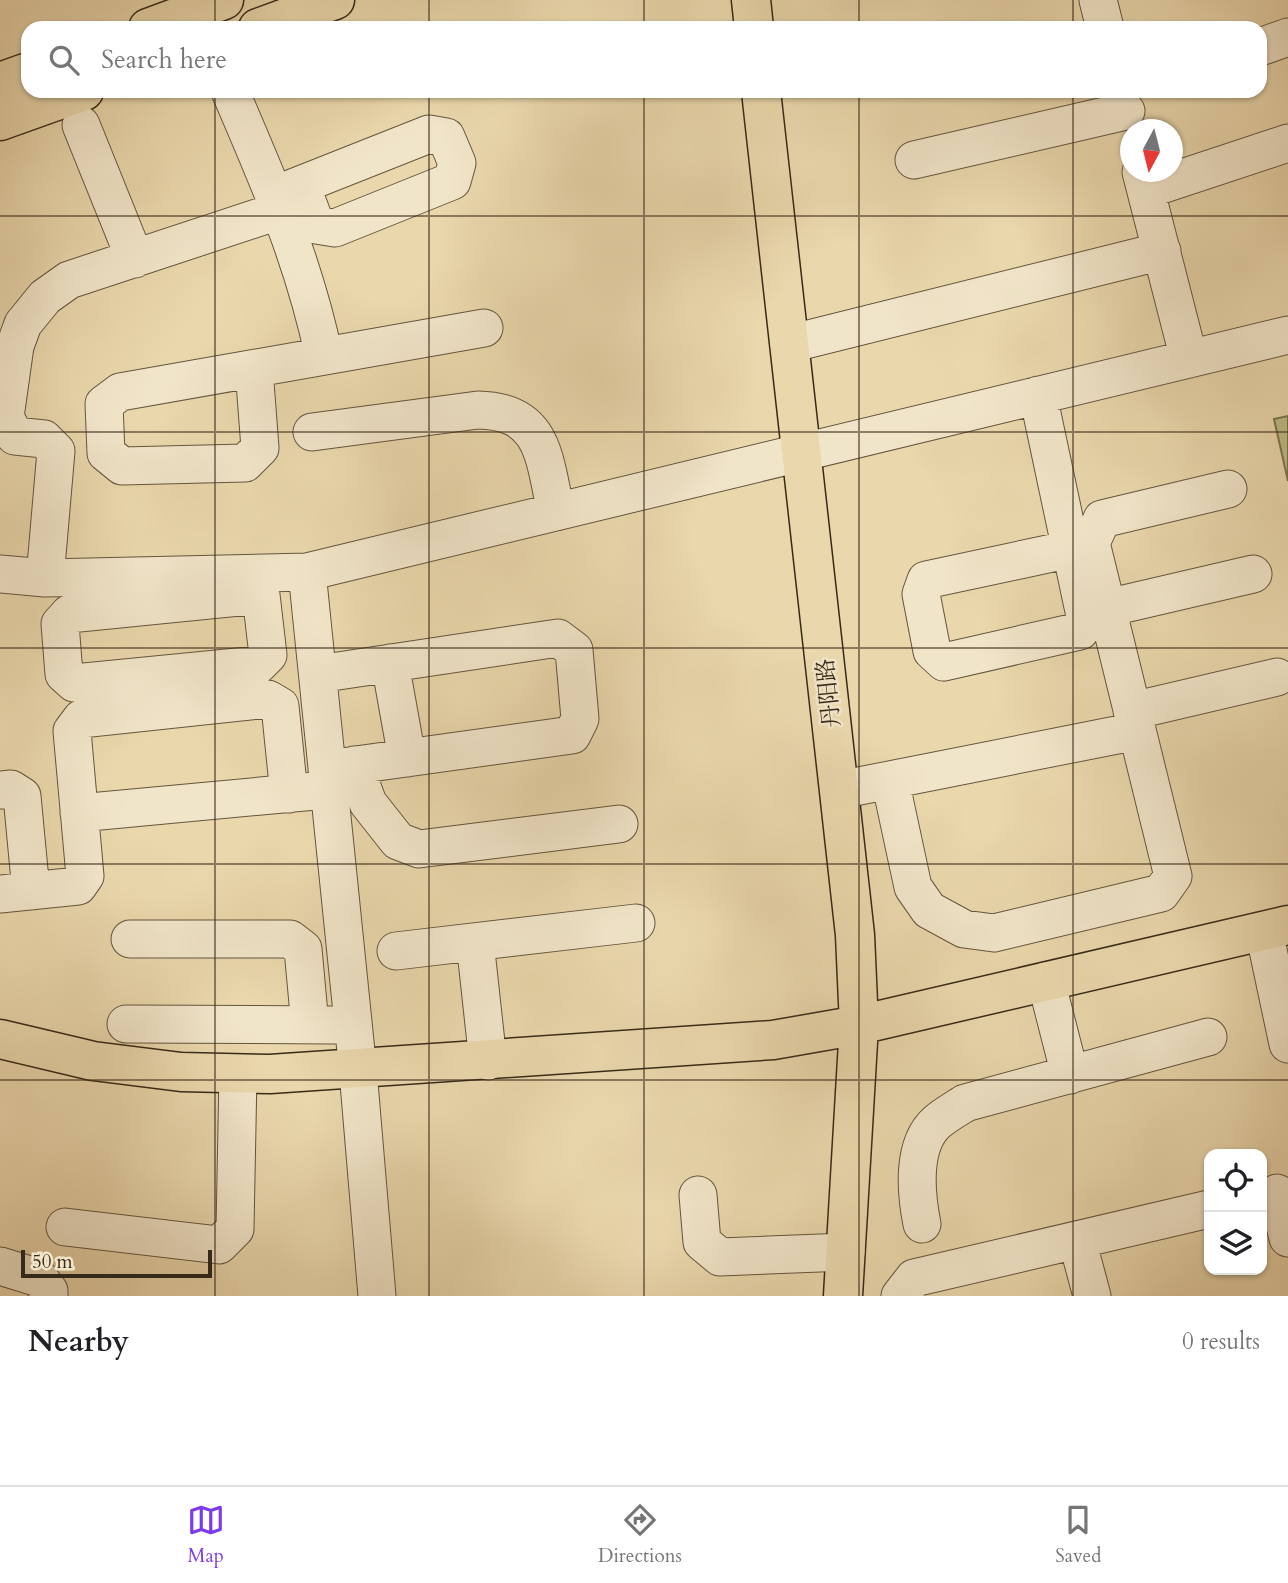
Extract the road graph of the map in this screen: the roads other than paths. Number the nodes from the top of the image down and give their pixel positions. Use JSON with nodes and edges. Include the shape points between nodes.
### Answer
{"nodes":[{"id":1,"x":224,"y":0,"type":"edge"},
{"id":2,"x":335,"y":0,"type":"edge"},
{"id":3,"x":751,"y":0,"type":"edge"},
{"id":4,"x":1098,"y":0,"type":"edge"},
{"id":5,"x":167,"y":21,"type":"edge"},
{"id":6,"x":277,"y":21,"type":"edge"},
{"id":7,"x":753,"y":21,"type":"edge"},
{"id":8,"x":1103,"y":21,"type":"edge"},
{"id":9,"x":1288,"y":37,"type":"edge"},
{"id":10,"x":1267,"y":44,"type":"edge"},
{"id":11,"x":21,"y":74,"type":"edge"},
{"id":12,"x":0,"y":82,"type":"edge"},
{"id":13,"x":234,"y":98,"type":"edge"},
{"id":14,"x":762,"y":98,"type":"edge"},
{"id":15,"x":1126,"y":103,"type":"edge"},
{"id":16,"x":83,"y":108,"type":"edge"},
{"id":17,"x":0,"y":121,"type":"edge"},
{"id":18,"x":1288,"y":143,"type":"edge"},
{"id":19,"x":914,"y":160,"type":"dead end"},
{"id":20,"x":1183,"y":171,"type":"edge"},
{"id":21,"x":1144,"y":182,"type":"edge"},
{"id":22,"x":286,"y":196,"type":"junction"},
{"id":23,"x":1161,"y":251,"type":"junction"},
{"id":24,"x":135,"y":259,"type":"junction"},
{"id":25,"x":484,"y":328,"type":"dead end"},
{"id":26,"x":1288,"y":335,"type":"edge"},
{"id":27,"x":789,"y":344,"type":"junction"},
{"id":28,"x":324,"y":356,"type":"junction"},
{"id":29,"x":1189,"y":359,"type":"junction"},
{"id":30,"x":254,"y":369,"type":"dead end"},
{"id":31,"x":1038,"y":395,"type":"junction"},
{"id":32,"x":312,"y":432,"type":"dead end"},
{"id":33,"x":801,"y":453,"type":"junction"},
{"id":34,"x":1228,"y":489,"type":"dead end"},
{"id":35,"x":556,"y":512,"type":"junction"},
{"id":36,"x":1071,"y":549,"type":"dead end"},
{"id":37,"x":0,"y":574,"type":"edge"},
{"id":38,"x":1254,"y":574,"type":"dead end"},
{"id":39,"x":45,"y":578,"type":"junction"},
{"id":40,"x":308,"y":581,"type":"junction"},
{"id":41,"x":261,"y":595,"type":"junction"},
{"id":42,"x":1107,"y":608,"type":"junction"},
{"id":43,"x":390,"y":663,"type":"junction"},
{"id":44,"x":318,"y":674,"type":"junction"},
{"id":45,"x":1277,"y":677,"type":"dead end"},
{"id":46,"x":1135,"y":721,"type":"junction"},
{"id":47,"x":407,"y":758,"type":"junction"},
{"id":48,"x":337,"y":775,"type":"junction"},
{"id":49,"x":890,"y":780,"type":"junction"},
{"id":50,"x":0,"y":790,"type":"edge"},
{"id":51,"x":839,"y":790,"type":"junction"},
{"id":52,"x":289,"y":794,"type":"junction"},
{"id":53,"x":79,"y":813,"type":"junction"},
{"id":54,"x":619,"y":824,"type":"dead end"},
{"id":55,"x":16,"y":892,"type":"edge"},
{"id":56,"x":636,"y":923,"type":"dead end"},
{"id":57,"x":1276,"y":928,"type":"edge"},
{"id":58,"x":130,"y":939,"type":"dead end"},
{"id":59,"x":475,"y":942,"type":"junction"},
{"id":60,"x":396,"y":951,"type":"dead end"},
{"id":61,"x":1046,"y":981,"type":"junction"},
{"id":62,"x":126,"y":1024,"type":"dead end"},
{"id":63,"x":310,"y":1025,"type":"junction"},
{"id":64,"x":353,"y":1025,"type":"junction"},
{"id":65,"x":859,"y":1025,"type":"junction"},
{"id":66,"x":1208,"y":1037,"type":"dead end"},
{"id":67,"x":0,"y":1039,"type":"edge"},
{"id":68,"x":1288,"y":1044,"type":"edge"},
{"id":69,"x":488,"y":1061,"type":"junction"},
{"id":70,"x":358,"y":1071,"type":"junction"},
{"id":71,"x":238,"y":1073,"type":"junction"},
{"id":72,"x":1070,"y":1075,"type":"junction"},
{"id":73,"x":1276,"y":1193,"type":"edge"},
{"id":74,"x":698,"y":1195,"type":"dead end"},
{"id":75,"x":1204,"y":1210,"type":"edge"},
{"id":76,"x":922,"y":1224,"type":"dead end"},
{"id":77,"x":65,"y":1227,"type":"dead end"},
{"id":78,"x":1288,"y":1238,"type":"edge"},
{"id":79,"x":1077,"y":1240,"type":"junction"},
{"id":80,"x":846,"y":1252,"type":"junction"},
{"id":81,"x":0,"y":1266,"type":"edge"},
{"id":82,"x":49,"y":1296,"type":"edge"},
{"id":83,"x":377,"y":1296,"type":"edge"},
{"id":84,"x":844,"y":1296,"type":"edge"},
{"id":85,"x":900,"y":1296,"type":"edge"},
{"id":86,"x":1092,"y":1296,"type":"edge"}],
"edges":[{"from":1,"to":5,"type":"main road"},
{"from":2,"to":6,"type":"main road"},
{"from":3,"to":7,"type":"main road"},
{"from":4,"to":8,"type":"street"},
{"from":9,"to":10,"type":"street"},
{"from":11,"to":12,"type":"main road"},
{"from":13,"to":22,"type":"street"},
{"from":14,"to":27,"type":"main road","name":"丹阳路"},
{"from":15,"to":19,"type":"street"},
{"from":16,"to":17,"type":"main road"},
{"from":16,"to":24,"type":"street"},
{"from":18,"to":20,"type":"street"},
{"from":21,"to":23,"type":"street"},
{"from":22,"to":24,"type":"street"},
{"from":22,"to":28,"type":"street"},
{"from":23,"to":27,"type":"street"},
{"from":23,"to":29,"type":"street"},
{"from":24,"to":39,"type":"street","via":[[69,280],[45,297],[23,324],[15,346],[5,417],[15,436],[44,439],[56,452]]},
{"from":25,"to":28,"type":"street"},
{"from":26,"to":29,"type":"street"},
{"from":27,"to":33,"type":"main road","name":"丹阳路"},
{"from":28,"to":30,"type":"street"},
{"from":29,"to":31,"type":"street"},
{"from":31,"to":33,"type":"street"},
{"from":31,"to":36,"type":"street"},
{"from":32,"to":35,"type":"street","via":[[478,410],[516,416],[530,426],[538,441]]},
{"from":33,"to":35,"type":"street"},
{"from":33,"to":51,"type":"main road","name":"丹阳路"},
{"from":34,"to":42,"type":"street","via":[[1102,519],[1091,543]]},
{"from":35,"to":40,"type":"street"},
{"from":37,"to":39,"type":"street"},
{"from":38,"to":42,"type":"street"},
{"from":39,"to":40,"type":"street"},
{"from":40,"to":41,"type":"street"},
{"from":40,"to":44,"type":"street"},
{"from":41,"to":41,"type":"street","via":[[69,614],[60,624],[64,674],[74,683],[258,665],[268,655]]},
{"from":42,"to":46,"type":"street"},
{"from":43,"to":44,"type":"street"},
{"from":43,"to":47,"type":"street"},
{"from":43,"to":47,"type":"street","via":[[558,638],[574,650],[580,719],[572,735]]},
{"from":44,"to":48,"type":"street"},
{"from":45,"to":46,"type":"street"},
{"from":46,"to":49,"type":"street"},
{"from":46,"to":49,"type":"street","via":[[1172,876],[1161,893],[994,933],[964,929],[929,910],[913,887]]},
{"from":47,"to":48,"type":"street"},
{"from":48,"to":52,"type":"street"},
{"from":48,"to":54,"type":"street","via":[[368,803],[398,841],[419,849]]},
{"from":48,"to":64,"type":"street"},
{"from":49,"to":51,"type":"street"},
{"from":50,"to":55,"type":"street","via":[[11,789],[22,796]]},
{"from":51,"to":65,"type":"main road","name":"丹阳路","via":[[855,935]]},
{"from":52,"to":53,"type":"street"},
{"from":52,"to":53,"type":"street","via":[[280,706],[268,699],[81,719],[72,731]]},
{"from":53,"to":55,"type":"street","via":[[85,876],[78,886]]},
{"from":56,"to":59,"type":"street"},
{"from":57,"to":61,"type":"main road"},
{"from":57,"to":68,"type":"street"},
{"from":58,"to":63,"type":"street","via":[[290,939],[303,949]]},
{"from":59,"to":60,"type":"street"},
{"from":59,"to":69,"type":"street"},
{"from":61,"to":65,"type":"main road"},
{"from":61,"to":72,"type":"street"},
{"from":62,"to":63,"type":"street"},
{"from":63,"to":64,"type":"street"},
{"from":64,"to":70,"type":"street"},
{"from":65,"to":69,"type":"main road","via":[[773,1040]]},
{"from":65,"to":80,"type":"main road","name":"丹阳路"},
{"from":66,"to":72,"type":"street"},
{"from":67,"to":71,"type":"main road","via":[[93,1061],[181,1072]]},
{"from":69,"to":70,"type":"main road"},
{"from":70,"to":71,"type":"main road"},
{"from":70,"to":83,"type":"street"},
{"from":71,"to":77,"type":"street","via":[[235,1229],[219,1245]]},
{"from":72,"to":76,"type":"street","via":[[965,1103],[934,1124],[919,1157],[915,1189]]},
{"from":73,"to":78,"type":"street"},
{"from":74,"to":80,"type":"street","via":[[702,1242],[720,1257]]},
{"from":75,"to":79,"type":"street"},
{"from":79,"to":85,"type":"street","via":[[914,1278]]},
{"from":79,"to":86,"type":"street"},
{"from":80,"to":84,"type":"main road","name":"丹阳路"},
{"from":81,"to":82,"type":"street","via":[[39,1278]]}]}
